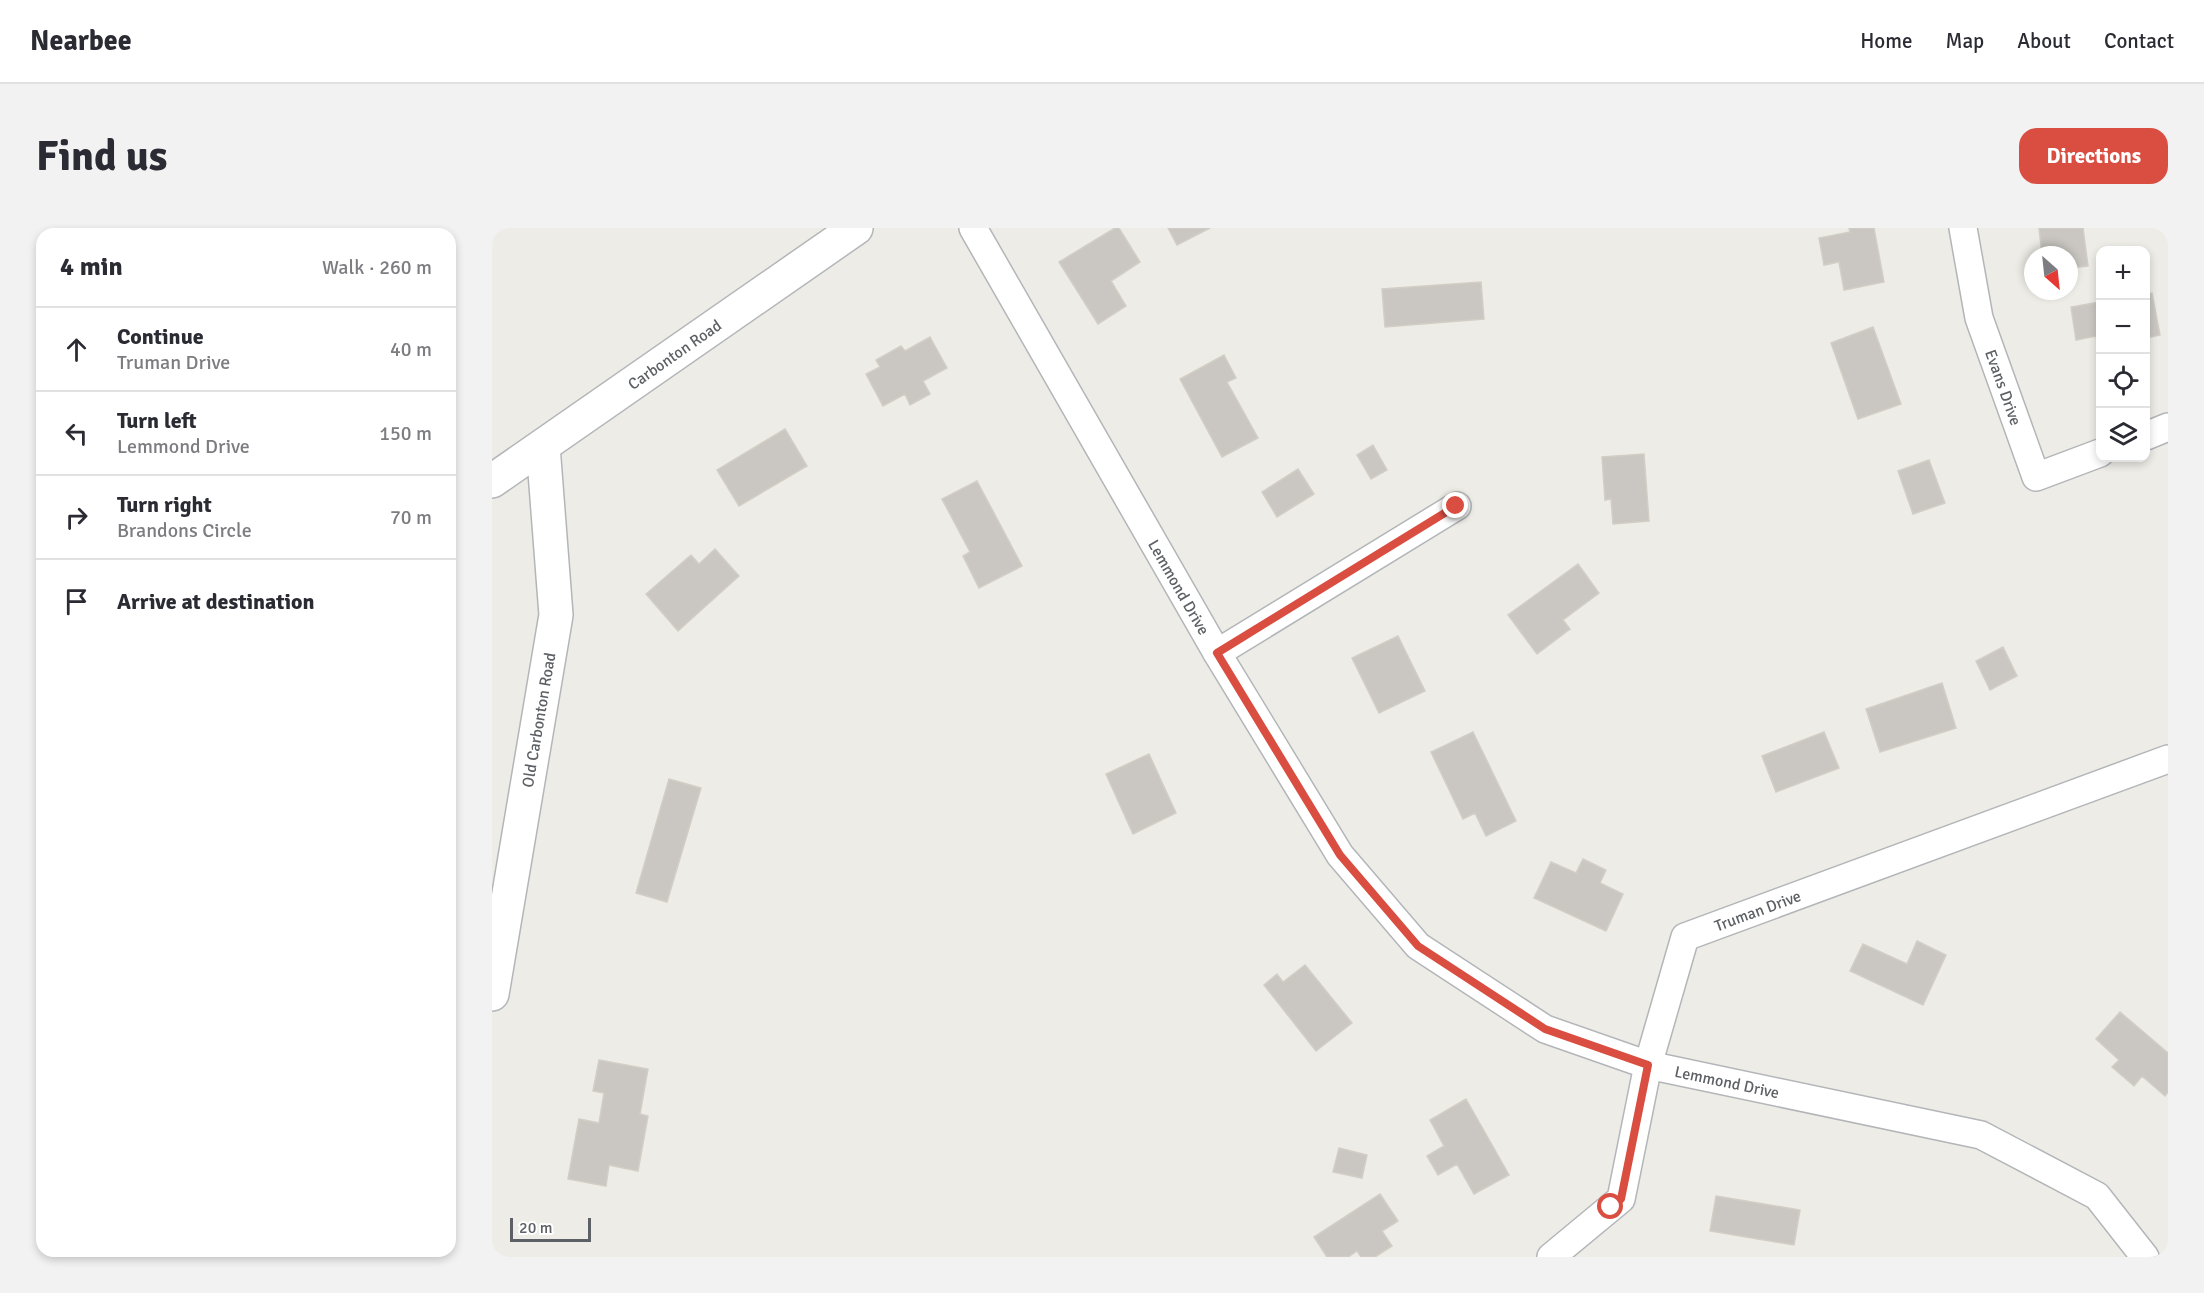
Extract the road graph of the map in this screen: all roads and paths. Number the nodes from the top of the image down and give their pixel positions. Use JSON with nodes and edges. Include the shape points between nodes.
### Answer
{"nodes":[{"id":1,"x":856,"y":228,"type":"edge"},
{"id":2,"x":973,"y":228,"type":"edge"},
{"id":3,"x":1963,"y":228,"type":"edge"},
{"id":4,"x":2168,"y":427,"type":"edge"},
{"id":5,"x":2150,"y":434,"type":"edge"},
{"id":6,"x":543,"y":446,"type":"junction"},
{"id":7,"x":2096,"y":454,"type":"edge"},
{"id":8,"x":492,"y":482,"type":"edge"},
{"id":9,"x":1456,"y":506,"type":"dead end"},
{"id":10,"x":1217,"y":653,"type":"junction"},
{"id":11,"x":2168,"y":759,"type":"edge"},
{"id":12,"x":492,"y":994,"type":"edge"},
{"id":13,"x":1648,"y":1065,"type":"junction"},
{"id":14,"x":1551,"y":1257,"type":"edge"},
{"id":15,"x":2145,"y":1257,"type":"edge"}],
"edges":[{"from":1,"to":6,"type":"street","name":"Carbonton Road"},
{"from":2,"to":10,"type":"street","name":"Lemmond Drive"},
{"from":3,"to":7,"type":"street","name":"Evans Drive","via":[[1979,318],[2036,477]]},
{"from":4,"to":5,"type":"street"},
{"from":6,"to":8,"type":"street","name":"Carbonton Road"},
{"from":6,"to":12,"type":"street","name":"Old Carbonton Road","via":[[556,615]]},
{"from":9,"to":10,"type":"street"},
{"from":10,"to":13,"type":"street","name":"Lemmond Drive","via":[[1340,855],[1418,946],[1545,1029]]},
{"from":11,"to":13,"type":"street","name":"Truman Drive","via":[[1685,937]]},
{"from":13,"to":14,"type":"street","name":"Truman Drive","via":[[1621,1199]]},
{"from":13,"to":15,"type":"street","name":"Lemmond Drive","via":[[1981,1135],[2097,1196]]}]}
